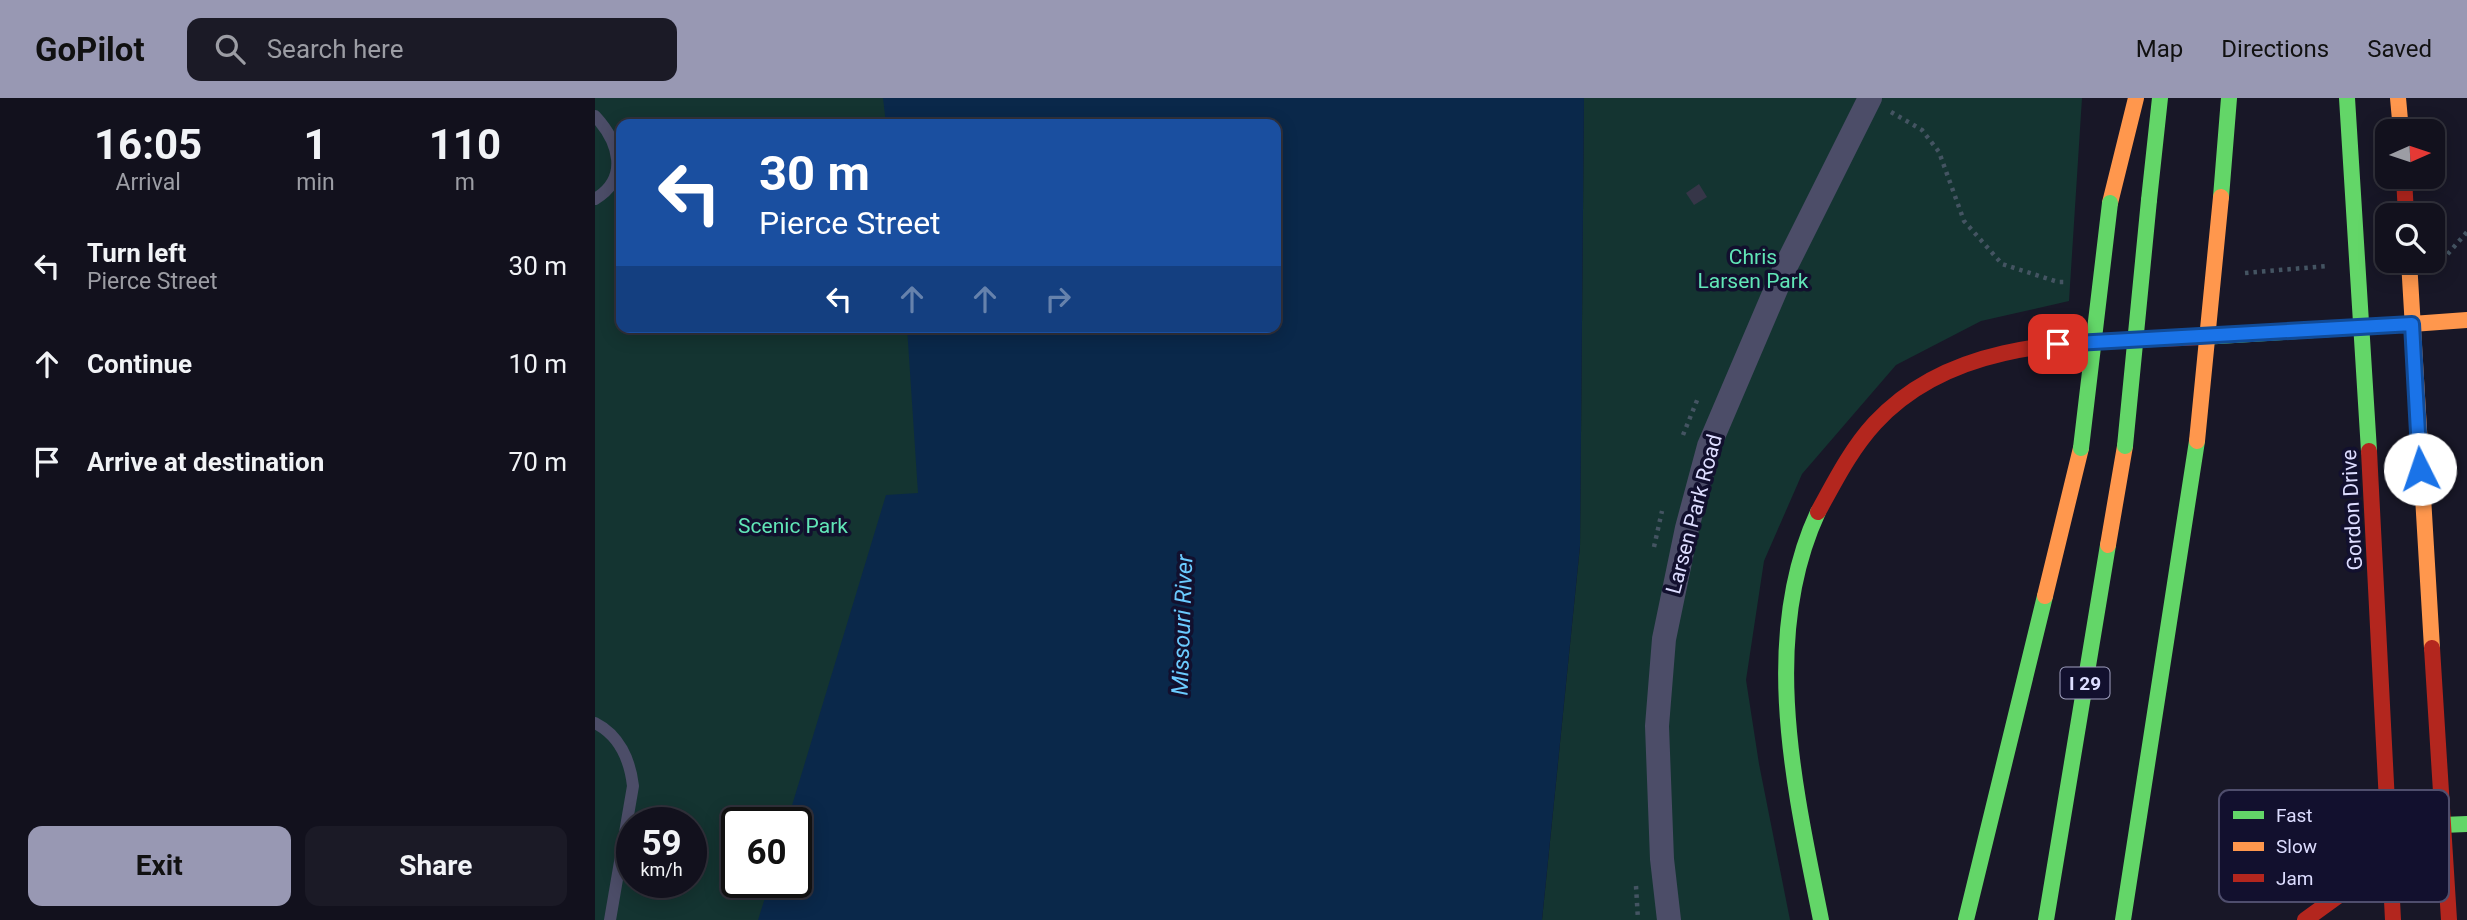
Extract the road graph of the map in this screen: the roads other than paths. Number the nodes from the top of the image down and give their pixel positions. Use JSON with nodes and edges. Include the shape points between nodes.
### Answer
{"nodes":[{"id":1,"x":1870,"y":98,"type":"edge"},
{"id":2,"x":2136,"y":98,"type":"edge"},
{"id":3,"x":2160,"y":98,"type":"edge"},
{"id":4,"x":2229,"y":98,"type":"edge"},
{"id":5,"x":2347,"y":98,"type":"edge"},
{"id":6,"x":2398,"y":98,"type":"edge"},
{"id":7,"x":595,"y":116,"type":"edge"},
{"id":8,"x":2400,"y":119,"type":"edge"},
{"id":9,"x":616,"y":146,"type":"edge"},
{"id":10,"x":616,"y":176,"type":"edge"},
{"id":11,"x":595,"y":199,"type":"edge"},
{"id":12,"x":2410,"y":273,"type":"edge"},
{"id":13,"x":2467,"y":320,"type":"edge"},
{"id":14,"x":2412,"y":324,"type":"junction"},
{"id":15,"x":2363,"y":327,"type":"junction"},
{"id":16,"x":2375,"y":549,"type":"junction"},
{"id":17,"x":2395,"y":601,"type":"dead end"},
{"id":18,"x":595,"y":723,"type":"edge"},
{"id":19,"x":2422,"y":780,"type":"dead end"},
{"id":20,"x":2386,"y":790,"type":"edge"},
{"id":21,"x":2425,"y":790,"type":"edge"},
{"id":22,"x":2435,"y":790,"type":"edge"},
{"id":23,"x":2467,"y":824,"type":"edge"},
{"id":24,"x":2449,"y":827,"type":"edge"},
{"id":25,"x":2136,"y":835,"type":"junction"},
{"id":26,"x":2330,"y":902,"type":"edge"},
{"id":27,"x":2392,"y":902,"type":"edge"},
{"id":28,"x":2447,"y":902,"type":"edge"},
{"id":29,"x":610,"y":920,"type":"edge"},
{"id":30,"x":1669,"y":920,"type":"edge"},
{"id":31,"x":1821,"y":920,"type":"edge"},
{"id":32,"x":1966,"y":920,"type":"edge"},
{"id":33,"x":2046,"y":920,"type":"edge"},
{"id":34,"x":2123,"y":920,"type":"edge"},
{"id":35,"x":2128,"y":920,"type":"edge"},
{"id":36,"x":2305,"y":920,"type":"edge"},
{"id":37,"x":2393,"y":920,"type":"edge"},
{"id":38,"x":2449,"y":920,"type":"edge"}],
"edges":[{"from":1,"to":30,"type":"street","name":"Larsen Park Road","via":[[1785,268],[1714,433],[1687,528],[1664,639],[1657,726]]},
{"from":2,"to":32,"type":"main road","bridge":true,"via":[[2110,203],[2081,448]]},
{"from":3,"to":33,"type":"main road","number":"I 29","bridge":true,"via":[[2125,446]]},
{"from":4,"to":25,"type":"main road","bridge":true,"via":[[2197,441]]},
{"from":5,"to":15,"type":"main road","name":"Gordon Drive"},
{"from":6,"to":8,"type":"main road"},
{"from":7,"to":9,"type":"lane"},
{"from":10,"to":11,"type":"lane"},
{"from":12,"to":14,"type":"main road"},
{"from":13,"to":14,"type":"main road"},
{"from":14,"to":15,"type":"main road"},
{"from":14,"to":22,"type":"main road"},
{"from":15,"to":16,"type":"main road","name":"Gordon Drive"},
{"from":15,"to":31,"type":"main road","via":[[2032,347],[1941,373],[1889,406],[1833,479],[1806,537],[1787,632],[1791,765]]},
{"from":16,"to":17,"type":"main road"},
{"from":16,"to":20,"type":"main road","name":"Gordon Drive"},
{"from":18,"to":29,"type":"lane","via":[[622,749],[633,786]]},
{"from":19,"to":21,"type":"main road"},
{"from":23,"to":24,"type":"main road"},
{"from":25,"to":34,"type":"main road"},
{"from":25,"to":35,"type":"main road"},
{"from":26,"to":36,"type":"main road"},
{"from":27,"to":37,"type":"main road","name":"Gordon Drive"},
{"from":28,"to":38,"type":"main road"}]}
